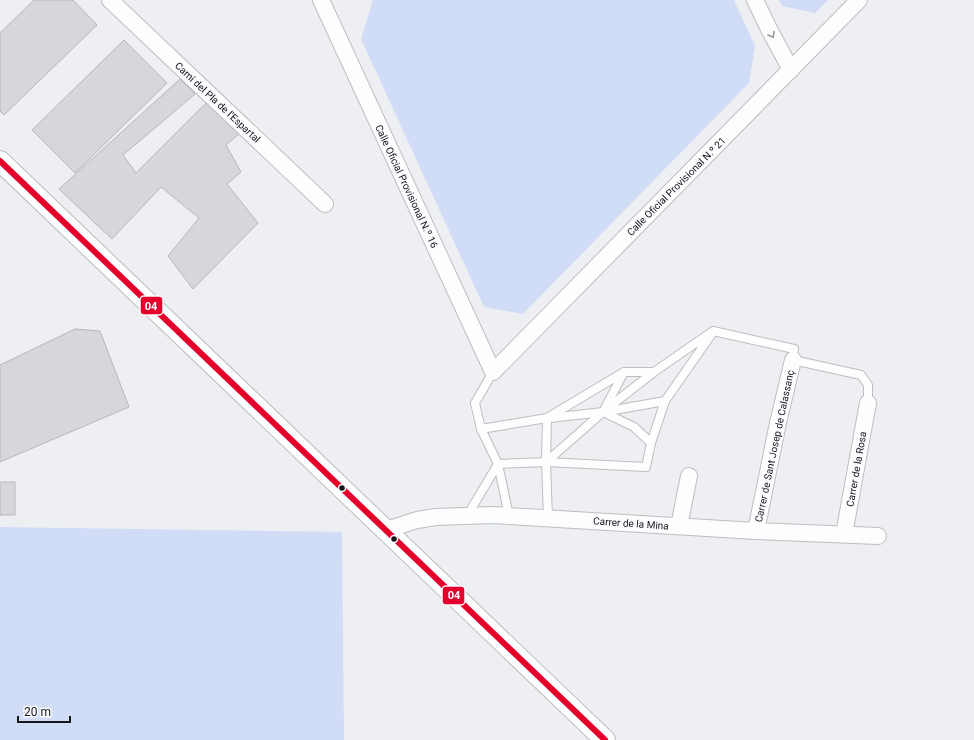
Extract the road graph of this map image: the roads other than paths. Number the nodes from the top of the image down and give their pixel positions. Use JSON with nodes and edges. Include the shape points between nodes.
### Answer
{"nodes":[{"id":1,"x":110,"y":0,"type":"edge"},
{"id":2,"x":756,"y":0,"type":"edge"},
{"id":3,"x":859,"y":0,"type":"edge"},
{"id":4,"x":325,"y":1,"type":"edge"},
{"id":5,"x":791,"y":70,"type":"junction"},
{"id":6,"x":0,"y":161,"type":"edge"},
{"id":7,"x":325,"y":204,"type":"dead end"},
{"id":8,"x":713,"y":331,"type":"junction"},
{"id":9,"x":793,"y":360,"type":"junction"},
{"id":10,"x":493,"y":372,"type":"junction"},
{"id":11,"x":624,"y":372,"type":"junction"},
{"id":12,"x":654,"y":372,"type":"junction"},
{"id":13,"x":665,"y":401,"type":"junction"},
{"id":14,"x":868,"y":403,"type":"joint"},
{"id":15,"x":603,"y":412,"type":"junction"},
{"id":16,"x":547,"y":418,"type":"junction"},
{"id":17,"x":481,"y":429,"type":"junction"},
{"id":18,"x":651,"y":443,"type":"junction"},
{"id":19,"x":546,"y":462,"type":"junction"},
{"id":20,"x":498,"y":464,"type":"junction"},
{"id":21,"x":689,"y":476,"type":"dead end"},
{"id":22,"x":467,"y":516,"type":"junction"},
{"id":23,"x":509,"y":516,"type":"junction"},
{"id":24,"x":548,"y":518,"type":"junction"},
{"id":25,"x":679,"y":526,"type":"junction"},
{"id":26,"x":386,"y":530,"type":"junction"},
{"id":27,"x":756,"y":531,"type":"junction"},
{"id":28,"x":844,"y":534,"type":"junction"},
{"id":29,"x":878,"y":536,"type":"dead end"},
{"id":30,"x":605,"y":740,"type":"edge"}],
"edges":[{"from":1,"to":7,"type":"street","name":"Camí del Pla de l'Espartal"},
{"from":2,"to":5,"type":"street","one_way":true},
{"from":3,"to":5,"type":"street","name":"Calle Oficial Provisional N.º 21"},
{"from":4,"to":10,"type":"street","name":"Calle Oficial Provisional N.º 16"},
{"from":5,"to":10,"type":"street","name":"Calle Oficial Provisional N.º 21"},
{"from":6,"to":26,"type":"street"},
{"from":8,"to":9,"type":"lane","via":[[794,349]]},
{"from":8,"to":12,"type":"lane"},
{"from":8,"to":13,"type":"lane"},
{"from":9,"to":14,"type":"lane","via":[[861,375],[868,386]]},
{"from":9,"to":27,"type":"street","name":"Carrer de Sant Josep de Calassanç"},
{"from":10,"to":17,"type":"lane","via":[[475,403]]},
{"from":11,"to":12,"type":"lane"},
{"from":11,"to":15,"type":"lane"},
{"from":11,"to":16,"type":"lane"},
{"from":12,"to":15,"type":"lane"},
{"from":13,"to":15,"type":"lane"},
{"from":13,"to":18,"type":"lane"},
{"from":14,"to":28,"type":"street","name":"Carrer de la Rosa"},
{"from":15,"to":16,"type":"lane"},
{"from":15,"to":18,"type":"lane","via":[[634,428]]},
{"from":15,"to":19,"type":"lane"},
{"from":16,"to":17,"type":"lane"},
{"from":16,"to":19,"type":"lane"},
{"from":17,"to":20,"type":"lane"},
{"from":18,"to":19,"type":"lane","via":[[646,467]]},
{"from":19,"to":20,"type":"lane"},
{"from":19,"to":24,"type":"lane"},
{"from":20,"to":22,"type":"lane"},
{"from":20,"to":23,"type":"lane"},
{"from":21,"to":25,"type":"street"},
{"from":22,"to":23,"type":"street","name":"Carrer de la Mina"},
{"from":22,"to":26,"type":"street","name":"Carrer de la Mina","via":[[417,520]]},
{"from":23,"to":24,"type":"street","name":"Carrer de la Mina"},
{"from":24,"to":25,"type":"street","name":"Carrer de la Mina"},
{"from":25,"to":27,"type":"street","name":"Carrer de la Mina"},
{"from":26,"to":30,"type":"street"},
{"from":27,"to":28,"type":"street","name":"Carrer de la Mina"},
{"from":28,"to":29,"type":"street","name":"Carrer de la Mina"}]}
